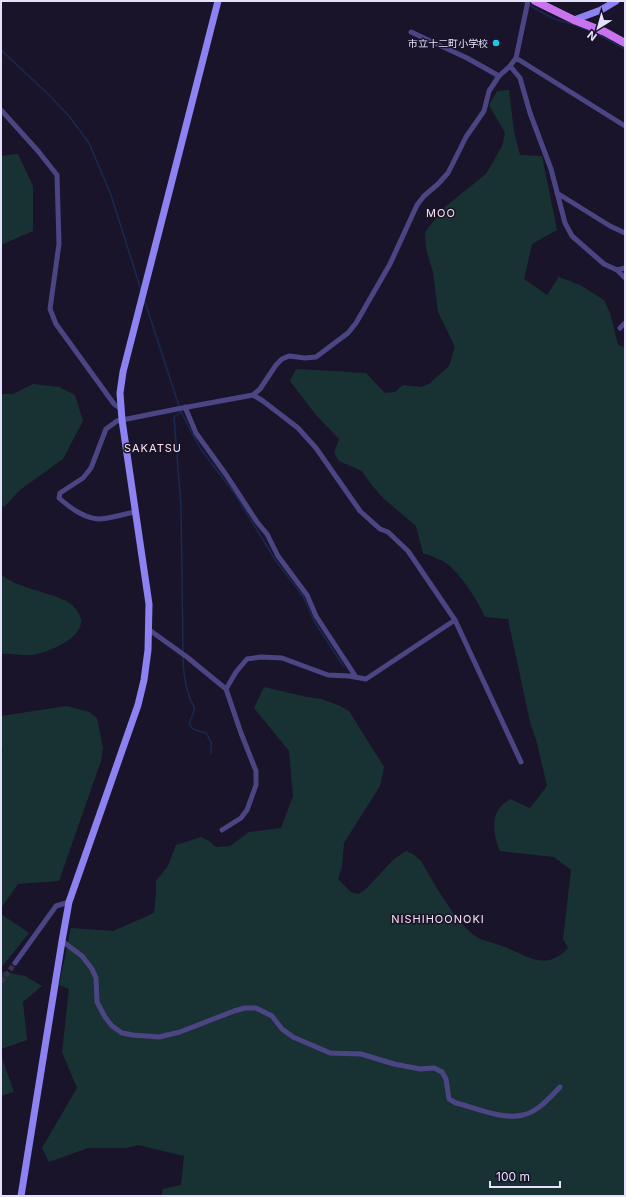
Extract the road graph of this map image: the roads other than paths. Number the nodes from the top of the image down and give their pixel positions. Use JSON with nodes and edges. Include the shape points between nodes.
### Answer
{"nodes":[{"id":1,"x":218,"y":1,"type":"edge"},
{"id":2,"x":528,"y":1,"type":"edge"},
{"id":3,"x":535,"y":1,"type":"edge"},
{"id":4,"x":616,"y":1,"type":"edge"},
{"id":5,"x":574,"y":20,"type":"junction"},
{"id":6,"x":411,"y":32,"type":"dead end"},
{"id":7,"x":625,"y":43,"type":"edge"},
{"id":8,"x":516,"y":58,"type":"junction"},
{"id":9,"x":510,"y":66,"type":"junction"},
{"id":10,"x":498,"y":76,"type":"junction"},
{"id":11,"x":1,"y":110,"type":"edge"},
{"id":12,"x":625,"y":126,"type":"edge"},
{"id":13,"x":557,"y":193,"type":"junction"},
{"id":14,"x":625,"y":233,"type":"edge"},
{"id":15,"x":625,"y":268,"type":"edge"},
{"id":16,"x":617,"y":270,"type":"junction"},
{"id":17,"x":625,"y":278,"type":"edge"},
{"id":18,"x":625,"y":323,"type":"edge"},
{"id":19,"x":620,"y":328,"type":"dead end"},
{"id":20,"x":253,"y":395,"type":"junction"},
{"id":21,"x":184,"y":407,"type":"junction"},
{"id":22,"x":121,"y":408,"type":"junction"},
{"id":23,"x":122,"y":420,"type":"junction"},
{"id":24,"x":136,"y":512,"type":"junction"},
{"id":25,"x":455,"y":620,"type":"junction"},
{"id":26,"x":148,"y":629,"type":"junction"},
{"id":27,"x":356,"y":677,"type":"junction"},
{"id":28,"x":226,"y":689,"type":"junction"},
{"id":29,"x":521,"y":762,"type":"dead end"},
{"id":30,"x":222,"y":830,"type":"dead end"},
{"id":31,"x":69,"y":902,"type":"junction"},
{"id":32,"x":62,"y":941,"type":"junction"},
{"id":33,"x":15,"y":963,"type":"tunnel mouth"},
{"id":34,"x":560,"y":1087,"type":"dead end"},
{"id":35,"x":21,"y":1196,"type":"edge"}],
"edges":[{"from":1,"to":22,"type":"street","via":[[123,372]]},
{"from":2,"to":8,"type":"street"},
{"from":3,"to":5,"type":"main road"},
{"from":4,"to":5,"type":"street","via":[[601,10]]},
{"from":5,"to":7,"type":"main road","via":[[606,32]]},
{"from":6,"to":10,"type":"street","via":[[467,58]]},
{"from":8,"to":9,"type":"street"},
{"from":8,"to":12,"type":"street"},
{"from":9,"to":10,"type":"street"},
{"from":9,"to":13,"type":"street","via":[[520,78]]},
{"from":10,"to":20,"type":"street","via":[[484,111],[466,137],[448,173],[417,205],[390,264],[348,333],[316,357],[289,356],[282,359]]},
{"from":11,"to":22,"type":"street","via":[[57,175],[59,244],[50,309],[56,324],[114,404]]},
{"from":13,"to":14,"type":"street"},
{"from":13,"to":16,"type":"street","via":[[565,223],[572,236],[604,264]]},
{"from":15,"to":16,"type":"street"},
{"from":16,"to":17,"type":"street"},
{"from":18,"to":19,"type":"street"},
{"from":20,"to":21,"type":"street"},
{"from":20,"to":25,"type":"street","via":[[298,428],[316,448],[360,511],[380,529],[388,532],[408,552]]},
{"from":21,"to":23,"type":"street"},
{"from":21,"to":27,"type":"street","via":[[196,433],[267,534],[278,556],[307,594],[316,616]]},
{"from":22,"to":23,"type":"street"},
{"from":23,"to":24,"type":"street"},
{"from":23,"to":24,"type":"street","via":[[116,421],[106,429],[91,468],[83,478],[60,493],[59,498],[86,516],[98,519]]},
{"from":24,"to":26,"type":"street","via":[[149,604]]},
{"from":25,"to":27,"type":"street","via":[[366,679]]},
{"from":25,"to":29,"type":"street"},
{"from":26,"to":28,"type":"street"},
{"from":26,"to":31,"type":"street","via":[[148,650],[138,705]]},
{"from":27,"to":28,"type":"street","via":[[328,675],[282,658],[261,657],[247,659]]},
{"from":28,"to":30,"type":"street","via":[[256,771],[256,785],[247,810],[241,818]]},
{"from":31,"to":32,"type":"street"},
{"from":31,"to":33,"type":"street","via":[[56,906]]},
{"from":32,"to":34,"type":"street","via":[[82,956],[92,969],[96,978],[97,1002],[112,1026],[122,1033],[159,1037],[180,1032],[234,1011],[256,1008],[272,1016],[282,1030],[292,1037],[330,1053],[361,1054],[420,1069],[434,1068],[442,1072],[446,1079],[449,1099],[507,1117],[524,1115],[538,1108]]},
{"from":32,"to":35,"type":"street"}]}
